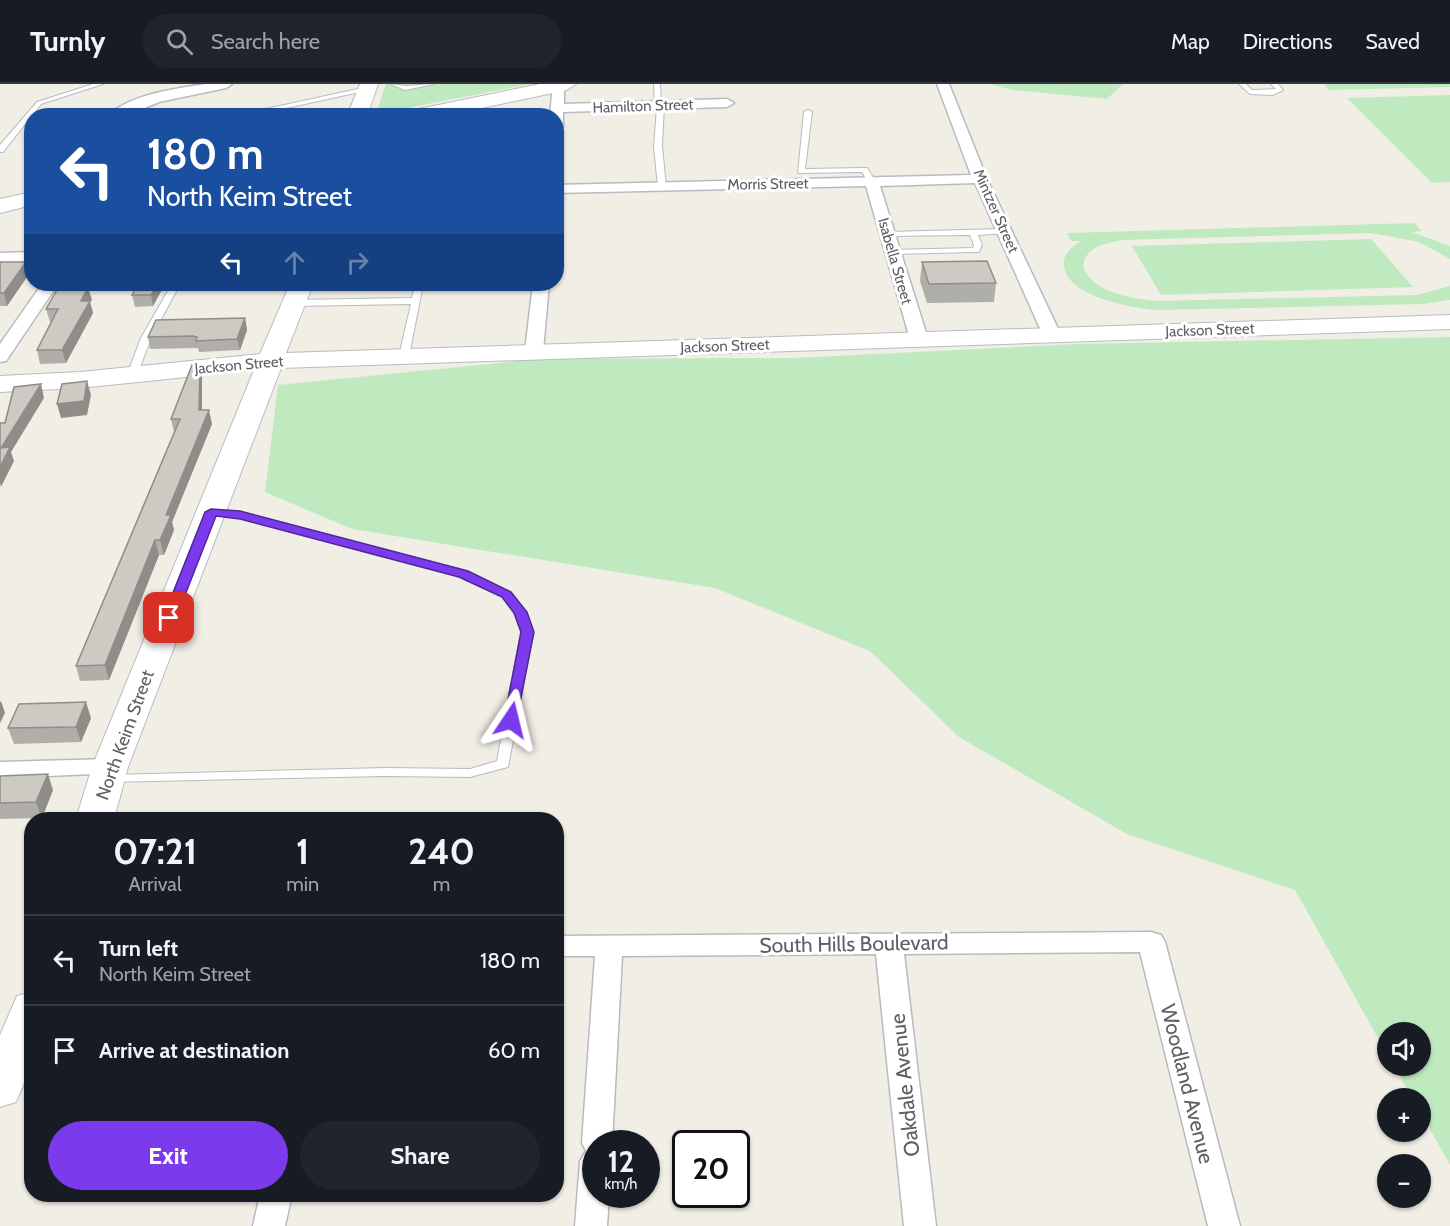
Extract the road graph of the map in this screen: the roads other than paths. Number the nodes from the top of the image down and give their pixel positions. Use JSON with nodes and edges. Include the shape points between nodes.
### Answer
{"nodes":[{"id":1,"x":100,"y":84,"type":"edge"},
{"id":2,"x":226,"y":84,"type":"edge"},
{"id":3,"x":394,"y":84,"type":"edge"},
{"id":4,"x":431,"y":84,"type":"edge"},
{"id":5,"x":657,"y":84,"type":"edge"},
{"id":6,"x":943,"y":84,"type":"edge"},
{"id":7,"x":1242,"y":84,"type":"edge"},
{"id":8,"x":1274,"y":84,"type":"edge"},
{"id":9,"x":563,"y":85,"type":"edge"},
{"id":10,"x":368,"y":87,"type":"edge"},
{"id":11,"x":175,"y":89,"type":"edge"},
{"id":12,"x":727,"y":103,"type":"dead end"},
{"id":13,"x":466,"y":105,"type":"junction"},
{"id":14,"x":660,"y":105,"type":"junction"},
{"id":15,"x":35,"y":108,"type":"edge"},
{"id":16,"x":127,"y":108,"type":"edge"},
{"id":17,"x":272,"y":108,"type":"edge"},
{"id":18,"x":360,"y":108,"type":"edge"},
{"id":19,"x":452,"y":108,"type":"edge"},
{"id":20,"x":471,"y":108,"type":"edge"},
{"id":21,"x":559,"y":108,"type":"edge"},
{"id":22,"x":808,"y":112,"type":"dead end"},
{"id":23,"x":564,"y":116,"type":"edge"},
{"id":24,"x":24,"y":121,"type":"edge"},
{"id":25,"x":0,"y":150,"type":"edge"},
{"id":26,"x":980,"y":180,"type":"junction"},
{"id":27,"x":872,"y":182,"type":"junction"},
{"id":28,"x":662,"y":187,"type":"junction"},
{"id":29,"x":564,"y":189,"type":"edge"},
{"id":30,"x":24,"y":200,"type":"edge"},
{"id":31,"x":0,"y":206,"type":"edge"},
{"id":32,"x":1004,"y":231,"type":"junction"},
{"id":33,"x":973,"y":233,"type":"junction"},
{"id":34,"x":887,"y":234,"type":"junction"},
{"id":35,"x":893,"y":252,"type":"junction"},
{"id":36,"x":24,"y":257,"type":"edge"},
{"id":37,"x":0,"y":258,"type":"edge"},
{"id":38,"x":45,"y":291,"type":"edge"},
{"id":39,"x":172,"y":291,"type":"edge"},
{"id":40,"x":417,"y":291,"type":"edge"},
{"id":41,"x":539,"y":291,"type":"edge"},
{"id":42,"x":297,"y":294,"type":"edge"},
{"id":43,"x":415,"y":301,"type":"junction"},
{"id":44,"x":1450,"y":322,"type":"edge"},
{"id":45,"x":1052,"y":335,"type":"junction"},
{"id":46,"x":919,"y":339,"type":"junction"},
{"id":47,"x":534,"y":351,"type":"junction"},
{"id":48,"x":404,"y":356,"type":"junction"},
{"id":49,"x":0,"y":357,"type":"edge"},
{"id":50,"x":273,"y":361,"type":"junction"},
{"id":51,"x":132,"y":375,"type":"junction"},
{"id":52,"x":0,"y":384,"type":"edge"},
{"id":53,"x":211,"y":512,"type":"junction"},
{"id":54,"x":0,"y":770,"type":"edge"},
{"id":55,"x":108,"y":773,"type":"junction"},
{"id":56,"x":96,"y":812,"type":"edge"},
{"id":57,"x":1151,"y":942,"type":"joint"},
{"id":58,"x":890,"y":944,"type":"junction"},
{"id":59,"x":564,"y":946,"type":"edge"},
{"id":60,"x":609,"y":947,"type":"junction"},
{"id":61,"x":24,"y":1028,"type":"edge"},
{"id":62,"x":0,"y":1089,"type":"edge"},
{"id":63,"x":598,"y":1130,"type":"edge"},
{"id":64,"x":274,"y":1202,"type":"edge"},
{"id":65,"x":592,"y":1208,"type":"edge"},
{"id":66,"x":269,"y":1226,"type":"edge"},
{"id":67,"x":591,"y":1226,"type":"edge"},
{"id":68,"x":920,"y":1226,"type":"edge"},
{"id":69,"x":1224,"y":1226,"type":"edge"}],
"edges":[{"from":1,"to":15,"type":"lane","via":[[39,103]]},
{"from":2,"to":11,"type":"street"},
{"from":3,"to":4,"type":"lane","via":[[405,88]]},
{"from":5,"to":14,"type":"lane"},
{"from":6,"to":26,"type":"street","name":"Mintzer Street"},
{"from":7,"to":8,"type":"lane","via":[[1250,92],[1273,93],[1280,90]]},
{"from":9,"to":13,"type":"street"},
{"from":9,"to":21,"type":"street"},
{"from":10,"to":17,"type":"lane"},
{"from":10,"to":18,"type":"street"},
{"from":11,"to":16,"type":"street"},
{"from":12,"to":14,"type":"street","name":"Hamilton Street"},
{"from":13,"to":19,"type":"street"},
{"from":13,"to":20,"type":"lane"},
{"from":14,"to":23,"type":"street","name":"Hamilton Street"},
{"from":14,"to":28,"type":"lane"},
{"from":22,"to":27,"type":"lane","via":[[801,171],[864,170]]},
{"from":24,"to":25,"type":"lane"},
{"from":26,"to":27,"type":"street","name":"Morris Street"},
{"from":26,"to":32,"type":"street","name":"Mintzer Street"},
{"from":27,"to":28,"type":"street","name":"Morris Street"},
{"from":27,"to":34,"type":"street","name":"Isabella Street"},
{"from":28,"to":29,"type":"street","name":"Morris Street"},
{"from":30,"to":31,"type":"street"},
{"from":32,"to":33,"type":"lane"},
{"from":32,"to":45,"type":"street","name":"Mintzer Street"},
{"from":33,"to":34,"type":"lane"},
{"from":33,"to":35,"type":"lane","via":[[976,250]]},
{"from":34,"to":35,"type":"street","name":"Isabella Street"},
{"from":35,"to":46,"type":"street","name":"Isabella Street"},
{"from":36,"to":37,"type":"street"},
{"from":38,"to":49,"type":"street"},
{"from":39,"to":51,"type":"lane","via":[[146,338]]},
{"from":40,"to":43,"type":"lane"},
{"from":41,"to":47,"type":"street"},
{"from":42,"to":43,"type":"lane"},
{"from":42,"to":50,"type":"street","name":"North Keim Street"},
{"from":43,"to":48,"type":"lane"},
{"from":44,"to":45,"type":"street","name":"Jackson Street"},
{"from":45,"to":46,"type":"street","name":"Jackson Street"},
{"from":46,"to":47,"type":"street","name":"Jackson Street"},
{"from":47,"to":48,"type":"street","name":"Jackson Street"},
{"from":48,"to":50,"type":"street","name":"Jackson Street"},
{"from":50,"to":51,"type":"street","name":"Jackson Street"},
{"from":50,"to":53,"type":"street","name":"North Keim Street"},
{"from":51,"to":52,"type":"street","name":"Jackson Street"},
{"from":53,"to":55,"type":"street","name":"North Keim Street"},
{"from":53,"to":55,"type":"lane","via":[[240,515],[463,574],[507,594],[520,612],[527,632],[503,764],[470,773]]},
{"from":54,"to":55,"type":"street"},
{"from":55,"to":56,"type":"street","name":"North Keim Street"},
{"from":57,"to":58,"type":"street","name":"South Hills Boulevard"},
{"from":57,"to":69,"type":"street","name":"Woodland Avenue"},
{"from":58,"to":60,"type":"street","name":"South Hills Boulevard"},
{"from":58,"to":68,"type":"street","name":"Oakdale Avenue"},
{"from":59,"to":60,"type":"street","name":"South Hills Boulevard"},
{"from":60,"to":63,"type":"street"},
{"from":61,"to":62,"type":"street"},
{"from":64,"to":66,"type":"street"},
{"from":65,"to":67,"type":"street"}]}
